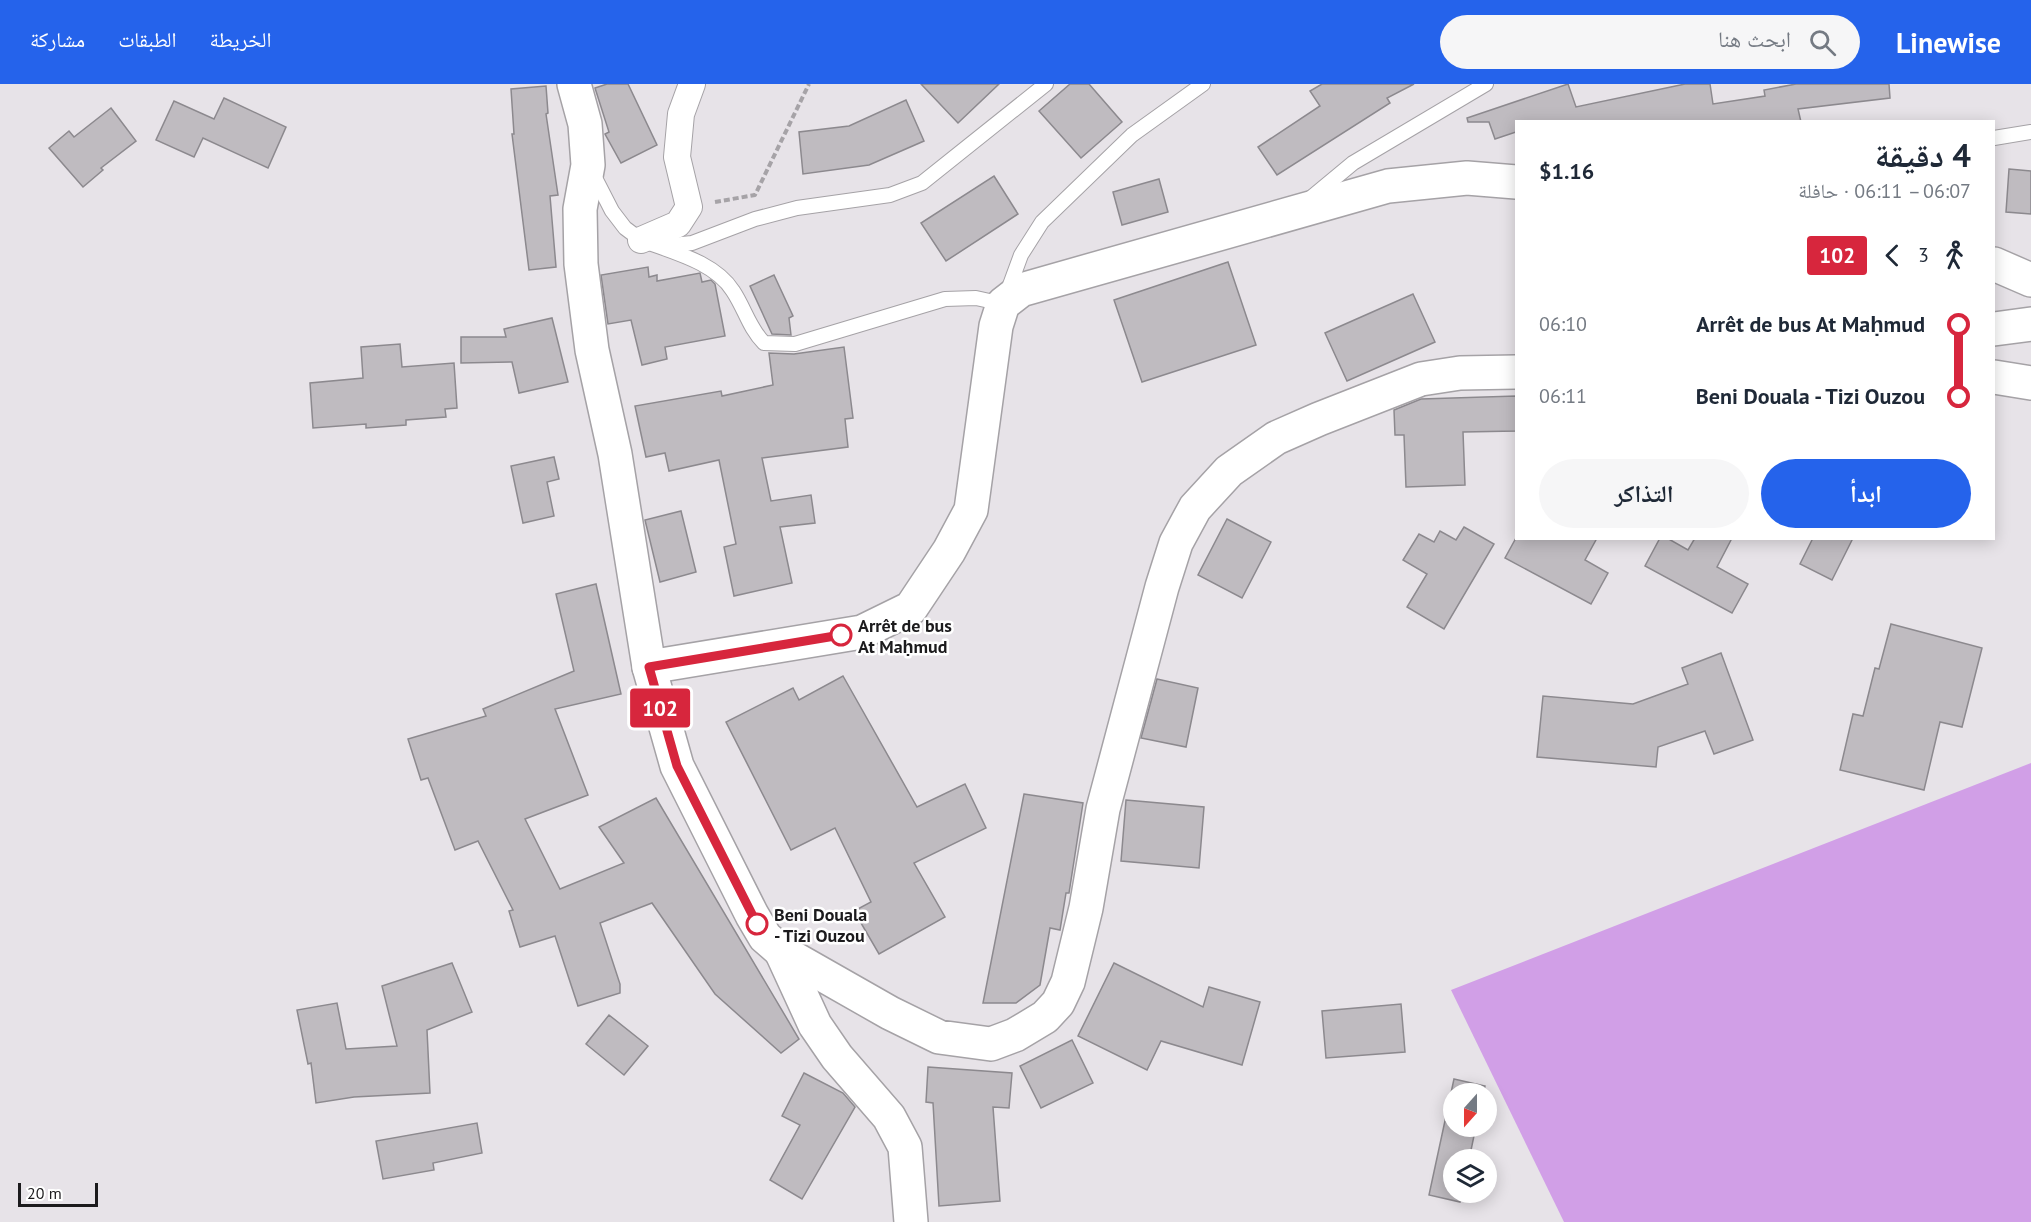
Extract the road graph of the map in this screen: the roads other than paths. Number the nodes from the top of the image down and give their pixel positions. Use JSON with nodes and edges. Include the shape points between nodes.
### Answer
{"nodes":[{"id":1,"x":574,"y":84,"type":"edge"},
{"id":2,"x":692,"y":84,"type":"edge"},
{"id":3,"x":1046,"y":84,"type":"edge"},
{"id":4,"x":1203,"y":84,"type":"edge"},
{"id":5,"x":1486,"y":84,"type":"edge"},
{"id":6,"x":2031,"y":132,"type":"edge"},
{"id":7,"x":1995,"y":138,"type":"edge"},
{"id":8,"x":588,"y":165,"type":"junction"},
{"id":9,"x":1515,"y":182,"type":"edge"},
{"id":10,"x":1292,"y":213,"type":"junction"},
{"id":11,"x":641,"y":240,"type":"junction"},
{"id":12,"x":1995,"y":264,"type":"edge"},
{"id":13,"x":2031,"y":280,"type":"edge"},
{"id":14,"x":1003,"y":304,"type":"junction"},
{"id":15,"x":2031,"y":324,"type":"edge"},
{"id":16,"x":1995,"y":329,"type":"edge"},
{"id":17,"x":1515,"y":372,"type":"edge"},
{"id":18,"x":1995,"y":377,"type":"edge"},
{"id":19,"x":2031,"y":383,"type":"edge"},
{"id":20,"x":649,"y":667,"type":"junction"},
{"id":21,"x":781,"y":951,"type":"junction"},
{"id":22,"x":911,"y":1222,"type":"edge"}],
"edges":[{"from":1,"to":8,"type":"main road","via":[[585,124]]},
{"from":2,"to":11,"type":"street","via":[[681,114],[677,158],[688,207],[678,224]]},
{"from":3,"to":11,"type":"lane","via":[[946,165],[911,187],[890,195],[797,208],[692,243],[673,245]]},
{"from":4,"to":14,"type":"lane","via":[[1132,135],[1042,222],[1021,255]]},
{"from":5,"to":10,"type":"lane","via":[[1353,164]]},
{"from":6,"to":7,"type":"lane"},
{"from":8,"to":11,"type":"lane","via":[[612,211]]},
{"from":8,"to":20,"type":"main road","via":[[580,209],[581,264],[592,350],[615,454]]},
{"from":9,"to":10,"type":"main road","via":[[1467,178],[1388,186]]},
{"from":10,"to":14,"type":"main road","via":[[1021,290]]},
{"from":11,"to":14,"type":"lane","via":[[717,274],[733,290],[753,332],[764,343],[795,344],[945,299],[976,298]]},
{"from":12,"to":13,"type":"main road"},
{"from":14,"to":20,"type":"main road","via":[[996,326],[971,510],[911,608],[862,632]]},
{"from":15,"to":16,"type":"main road"},
{"from":17,"to":21,"type":"main road","via":[[1460,373],[1421,379],[1319,419],[1276,438],[1229,471],[1195,508],[1176,543],[1159,598],[1103,809],[1068,982],[1058,1003],[1045,1017],[991,1044],[939,1037]]},
{"from":18,"to":19,"type":"main road"},
{"from":20,"to":21,"type":"main road","via":[[677,766],[752,915],[765,936]]},
{"from":21,"to":22,"type":"main road","via":[[815,1025],[889,1117],[905,1147]]}]}
